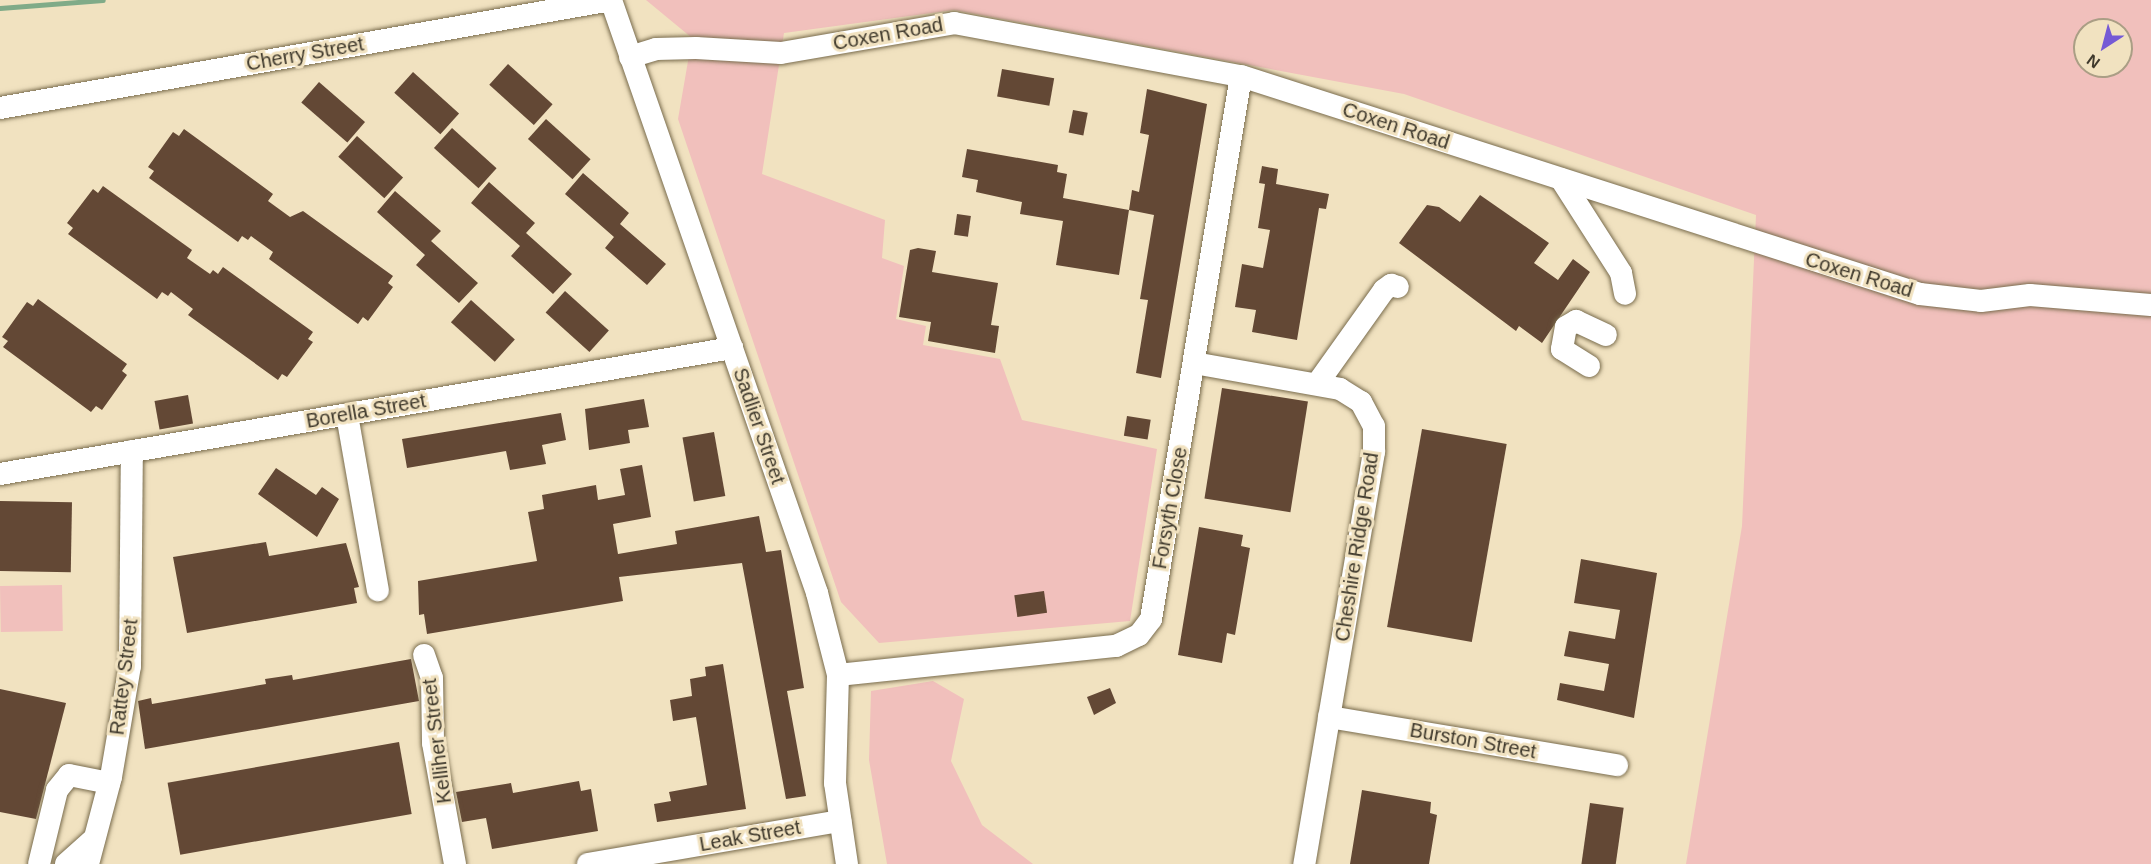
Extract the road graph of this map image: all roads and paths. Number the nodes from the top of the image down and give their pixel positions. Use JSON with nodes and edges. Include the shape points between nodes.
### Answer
{"nodes":[{"id":1,"x":611,"y":0,"type":"edge"},
{"id":2,"x":630,"y":57,"type":"junction"},
{"id":3,"x":1241,"y":76,"type":"junction"},
{"id":4,"x":0,"y":108,"type":"edge"},
{"id":5,"x":1561,"y":179,"type":"junction"},
{"id":6,"x":1398,"y":287,"type":"dead end"},
{"id":7,"x":1625,"y":294,"type":"dead end"},
{"id":8,"x":2151,"y":305,"type":"edge"},
{"id":9,"x":1606,"y":335,"type":"dead end"},
{"id":10,"x":732,"y":348,"type":"junction"},
{"id":11,"x":1194,"y":363,"type":"junction"},
{"id":12,"x":1589,"y":366,"type":"dead end"},
{"id":13,"x":1317,"y":384,"type":"junction"},
{"id":14,"x":347,"y":415,"type":"junction"},
{"id":15,"x":132,"y":451,"type":"junction"},
{"id":16,"x":0,"y":474,"type":"edge"},
{"id":17,"x":378,"y":590,"type":"dead end"},
{"id":18,"x":424,"y":654,"type":"dead end"},
{"id":19,"x":838,"y":675,"type":"junction"},
{"id":20,"x":1329,"y":717,"type":"junction"},
{"id":21,"x":1617,"y":765,"type":"dead end"},
{"id":22,"x":109,"y":783,"type":"junction"},
{"id":23,"x":840,"y":821,"type":"junction"},
{"id":24,"x":94,"y":839,"type":"junction"},
{"id":25,"x":39,"y":864,"type":"edge"},
{"id":26,"x":66,"y":864,"type":"edge"},
{"id":27,"x":88,"y":864,"type":"edge"},
{"id":28,"x":455,"y":864,"type":"edge"},
{"id":29,"x":588,"y":864,"type":"edge"},
{"id":30,"x":847,"y":864,"type":"edge"},
{"id":31,"x":1304,"y":864,"type":"edge"}],
"edges":[{"from":1,"to":2,"type":"lane","name":"Sadlier Street"},
{"from":1,"to":4,"type":"lane","name":"Cherry Street"},
{"from":2,"to":3,"type":"lane","name":"Coxen Road","via":[[656,49],[782,52],[954,23]]},
{"from":2,"to":10,"type":"lane","name":"Sadlier Street"},
{"from":3,"to":5,"type":"lane","name":"Coxen Road"},
{"from":3,"to":11,"type":"lane","name":"Forsyth Close"},
{"from":5,"to":7,"type":"lane","via":[[1621,273]]},
{"from":5,"to":8,"type":"lane","name":"Coxen Road","via":[[1920,294],[1969,301],[2030,295]]},
{"from":6,"to":13,"type":"lane","via":[[1391,285],[1384,290]]},
{"from":9,"to":12,"type":"lane","via":[[1576,321],[1561,337],[1562,349]]},
{"from":10,"to":14,"type":"lane","name":"Borella Street"},
{"from":10,"to":19,"type":"lane","name":"Sadlier Street","via":[[817,593]]},
{"from":11,"to":13,"type":"lane","name":"Cheshire Ridge Road"},
{"from":11,"to":19,"type":"lane","name":"Forsyth Close","via":[[1151,619],[1139,635],[1116,646]]},
{"from":13,"to":20,"type":"lane","name":"Cheshire Ridge Road","via":[[1340,389],[1361,402],[1374,426],[1374,452]]},
{"from":14,"to":15,"type":"lane","name":"Borella Street"},
{"from":14,"to":17,"type":"lane"},
{"from":15,"to":16,"type":"lane","name":"Borella Street"},
{"from":15,"to":22,"type":"lane","name":"Rattey Street","via":[[135,562],[130,666]]},
{"from":18,"to":28,"type":"lane","name":"Kelliher Street","via":[[432,678],[433,743]]},
{"from":19,"to":23,"type":"lane","name":"Sadlier Street","via":[[835,783]]},
{"from":20,"to":21,"type":"lane","name":"Burston Street"},
{"from":20,"to":31,"type":"lane","name":"Cheshire Ridge Road"},
{"from":22,"to":24,"type":"lane","name":"Rattey Street"},
{"from":22,"to":25,"type":"lane","via":[[69,775],[57,790]]},
{"from":23,"to":29,"type":"lane","name":"Leak Street"},
{"from":23,"to":30,"type":"lane","name":"Sadlier Street"},
{"from":24,"to":26,"type":"lane"},
{"from":24,"to":27,"type":"lane","name":"Rattey Street"}]}
